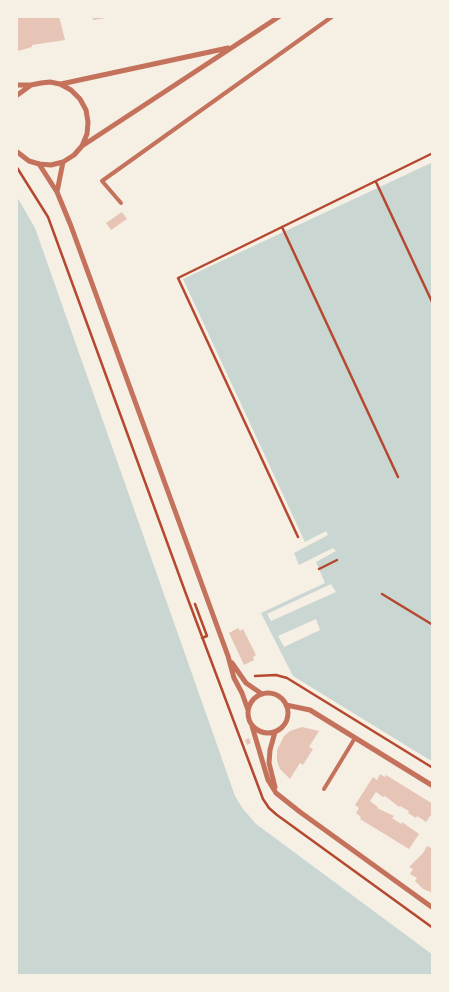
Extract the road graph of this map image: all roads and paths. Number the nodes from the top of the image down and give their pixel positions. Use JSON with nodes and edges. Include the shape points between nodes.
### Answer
{"nodes":[{"id":1,"x":280,"y":16,"type":"edge"},
{"id":2,"x":333,"y":16,"type":"edge"},
{"id":3,"x":231,"y":47,"type":"junction"},
{"id":4,"x":60,"y":84,"type":"junction"},
{"id":5,"x":16,"y":85,"type":"edge"},
{"id":6,"x":31,"y":85,"type":"junction"},
{"id":7,"x":16,"y":96,"type":"edge"},
{"id":8,"x":82,"y":146,"type":"junction"},
{"id":9,"x":16,"y":151,"type":"edge"},
{"id":10,"x":433,"y":153,"type":"edge"},
{"id":11,"x":63,"y":162,"type":"junction"},
{"id":12,"x":38,"y":164,"type":"junction"},
{"id":13,"x":376,"y":182,"type":"junction"},
{"id":14,"x":57,"y":192,"type":"junction"},
{"id":15,"x":121,"y":203,"type":"dead end"},
{"id":16,"x":282,"y":227,"type":"junction"},
{"id":17,"x":433,"y":304,"type":"edge"},
{"id":18,"x":398,"y":477,"type":"dead end"},
{"id":19,"x":298,"y":537,"type":"dead end"},
{"id":20,"x":337,"y":560,"type":"dead end"},
{"id":21,"x":319,"y":569,"type":"dead end"},
{"id":22,"x":382,"y":594,"type":"dead end"},
{"id":23,"x":195,"y":604,"type":"dead end"},
{"id":24,"x":433,"y":626,"type":"edge"},
{"id":25,"x":202,"y":638,"type":"dead end"},
{"id":26,"x":228,"y":656,"type":"junction"},
{"id":27,"x":251,"y":675,"type":"dead end"},
{"id":28,"x":262,"y":694,"type":"junction"},
{"id":29,"x":286,"y":705,"type":"junction"},
{"id":30,"x":248,"y":710,"type":"junction"},
{"id":31,"x":252,"y":726,"type":"junction"},
{"id":32,"x":275,"y":732,"type":"junction"},
{"id":33,"x":355,"y":738,"type":"junction"},
{"id":34,"x":433,"y":768,"type":"edge"},
{"id":35,"x":433,"y":786,"type":"edge"},
{"id":36,"x":324,"y":789,"type":"dead end"},
{"id":37,"x":276,"y":792,"type":"junction"},
{"id":38,"x":433,"y":908,"type":"edge"}],
"edges":[{"from":1,"to":3,"type":"street"},
{"from":2,"to":15,"type":"lane","via":[[102,181]]},
{"from":3,"to":4,"type":"street"},
{"from":3,"to":8,"type":"street"},
{"from":4,"to":6,"type":"street"},
{"from":4,"to":8,"type":"street","via":[[80,99],[86,110],[87,134]]},
{"from":5,"to":6,"type":"street"},
{"from":6,"to":7,"type":"street"},
{"from":8,"to":11,"type":"street"},
{"from":9,"to":12,"type":"street","via":[[28,161]]},
{"from":10,"to":13,"type":"path"},
{"from":11,"to":12,"type":"street"},
{"from":11,"to":14,"type":"street"},
{"from":12,"to":14,"type":"street"},
{"from":13,"to":16,"type":"path"},
{"from":13,"to":17,"type":"path"},
{"from":14,"to":26,"type":"street"},
{"from":16,"to":18,"type":"path"},
{"from":16,"to":19,"type":"path","via":[[178,278]]},
{"from":20,"to":21,"type":"path"},
{"from":22,"to":24,"type":"path"},
{"from":23,"to":25,"type":"path","via":[[207,636]]},
{"from":26,"to":28,"type":"street","via":[[246,683]]},
{"from":26,"to":30,"type":"street"},
{"from":27,"to":34,"type":"path","via":[[287,678]]},
{"from":28,"to":29,"type":"street","via":[[274,694]]},
{"from":28,"to":30,"type":"street","via":[[252,699]]},
{"from":29,"to":32,"type":"street","via":[[285,724]]},
{"from":29,"to":33,"type":"street","via":[[310,710]]},
{"from":30,"to":31,"type":"street"},
{"from":31,"to":32,"type":"street","via":[[263,733]]},
{"from":31,"to":37,"type":"street","via":[[268,780]]},
{"from":32,"to":37,"type":"street","via":[[269,763]]},
{"from":33,"to":35,"type":"street"},
{"from":33,"to":36,"type":"lane"},
{"from":37,"to":38,"type":"street"}]}
